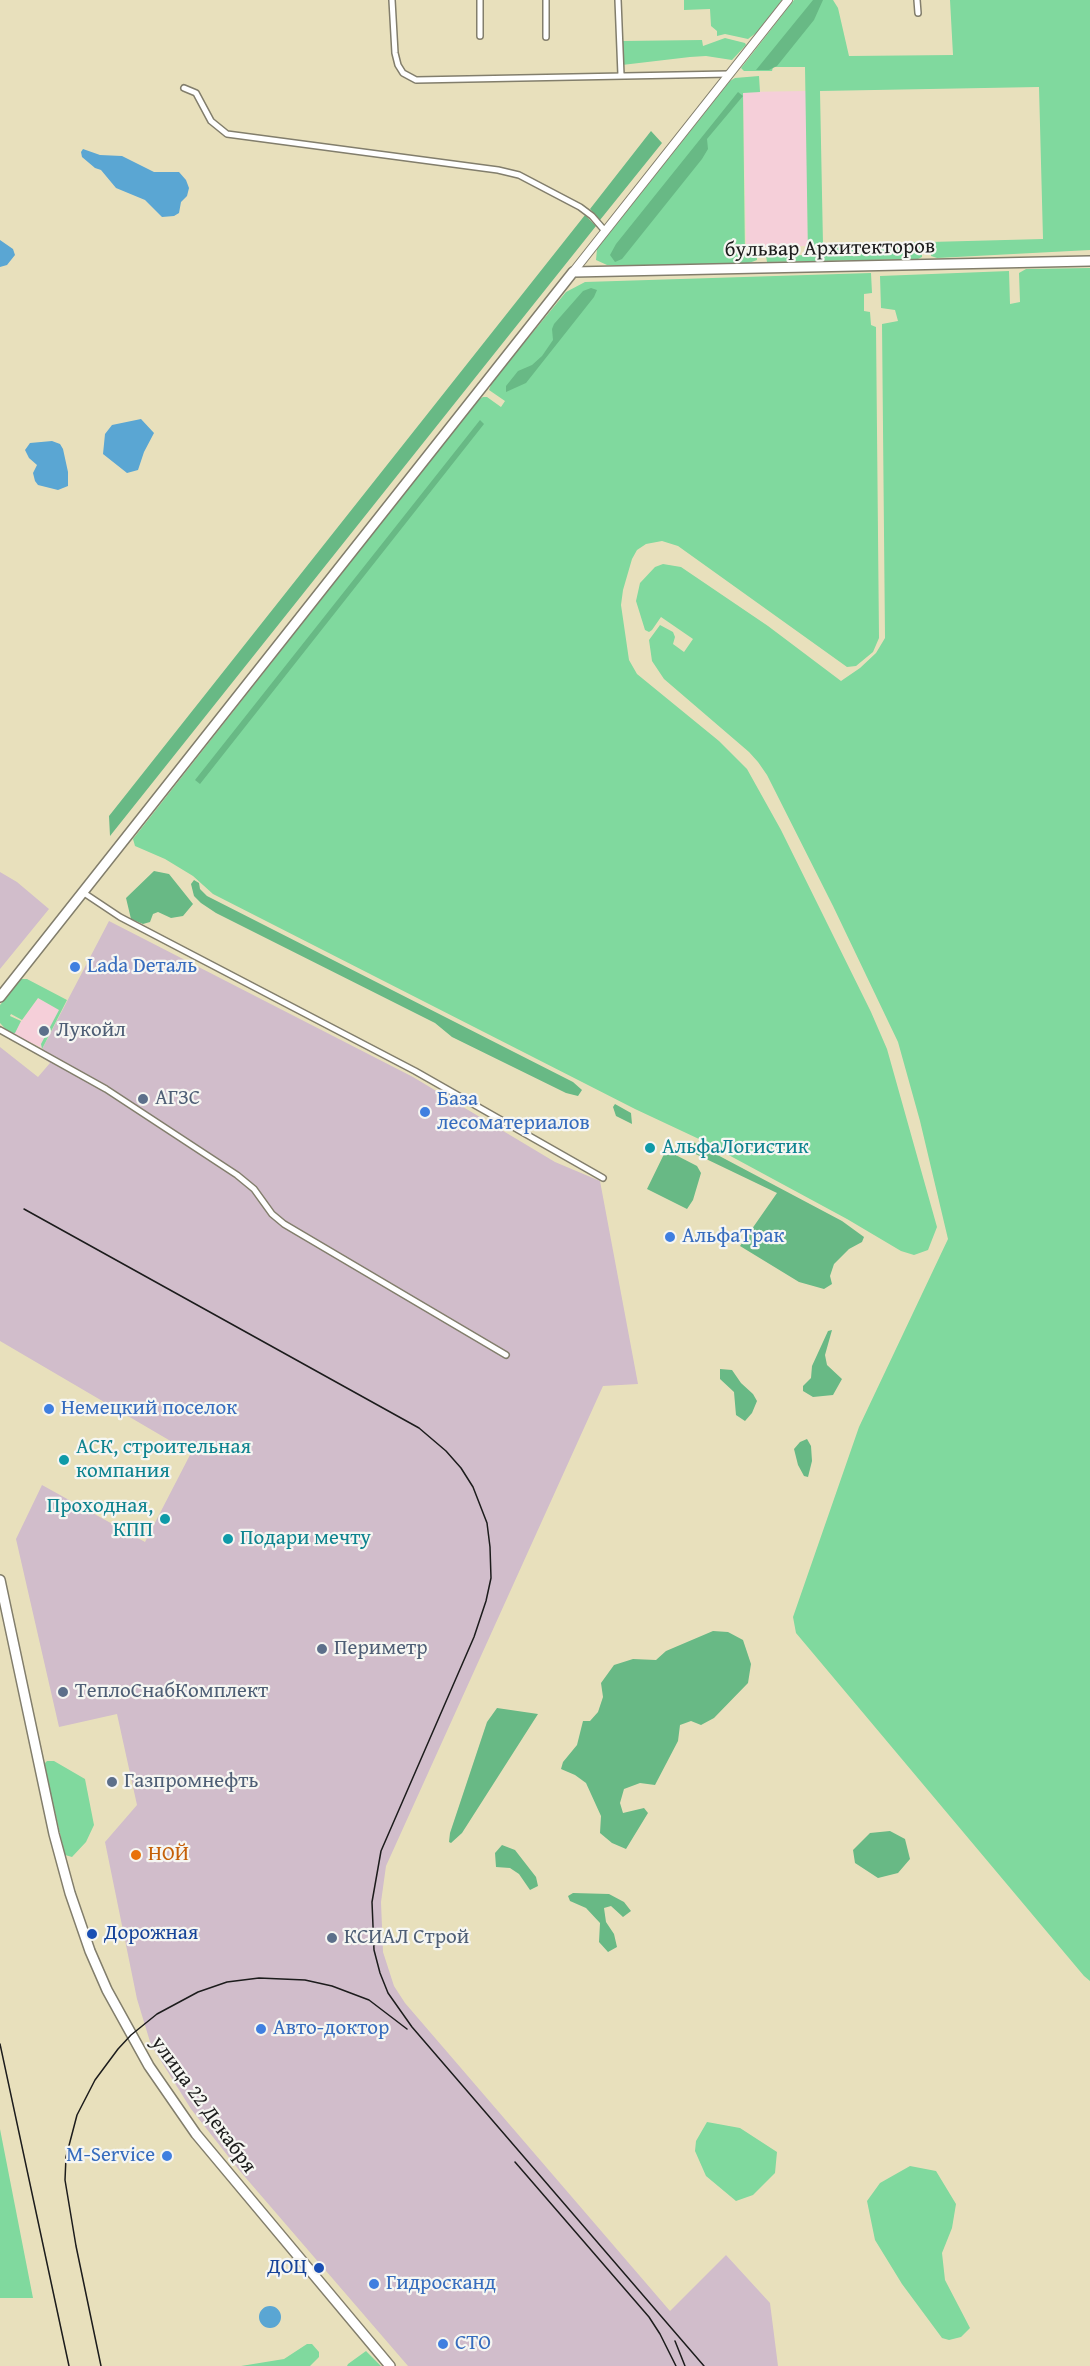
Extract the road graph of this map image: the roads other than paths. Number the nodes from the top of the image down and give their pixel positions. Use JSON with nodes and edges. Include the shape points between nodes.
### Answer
{"nodes":[{"id":1,"x":392,"y":0,"type":"edge"},
{"id":2,"x":480,"y":0,"type":"edge"},
{"id":3,"x":546,"y":0,"type":"edge"},
{"id":4,"x":618,"y":0,"type":"edge"},
{"id":5,"x":788,"y":0,"type":"edge"},
{"id":6,"x":917,"y":0,"type":"edge"},
{"id":7,"x":918,"y":13,"type":"dead end"},
{"id":8,"x":480,"y":36,"type":"dead end"},
{"id":9,"x":546,"y":37,"type":"dead end"},
{"id":10,"x":729,"y":74,"type":"junction"},
{"id":11,"x":621,"y":75,"type":"junction"},
{"id":12,"x":184,"y":88,"type":"dead end"},
{"id":13,"x":605,"y":231,"type":"junction"},
{"id":14,"x":1090,"y":261,"type":"edge"},
{"id":15,"x":573,"y":272,"type":"junction"},
{"id":16,"x":84,"y":893,"type":"junction"},
{"id":17,"x":0,"y":997,"type":"edge"},
{"id":18,"x":0,"y":1030,"type":"edge"},
{"id":19,"x":603,"y":1178,"type":"dead end"},
{"id":20,"x":506,"y":1355,"type":"dead end"},
{"id":21,"x":0,"y":1580,"type":"edge"},
{"id":22,"x":390,"y":2366,"type":"edge"}],
"edges":[{"from":1,"to":11,"type":"street","via":[[394,53],[403,74],[416,80]]},
{"from":2,"to":8,"type":"street"},
{"from":3,"to":9,"type":"street"},
{"from":4,"to":11,"type":"street"},
{"from":5,"to":10,"type":"main road"},
{"from":6,"to":7,"type":"street"},
{"from":10,"to":11,"type":"street"},
{"from":10,"to":13,"type":"main road"},
{"from":12,"to":13,"type":"street","via":[[196,93],[211,122],[227,134],[509,173],[580,207]]},
{"from":13,"to":15,"type":"main road"},
{"from":14,"to":15,"type":"main road","name":"бульвар Архитекторов"},
{"from":15,"to":16,"type":"main road"},
{"from":16,"to":17,"type":"main road"},
{"from":16,"to":19,"type":"street","via":[[120,917],[415,1071]]},
{"from":18,"to":20,"type":"street","via":[[105,1089],[237,1174],[284,1224]]},
{"from":21,"to":22,"type":"main road","name":"улица 22 Декабря","via":[[56,1845],[90,1951],[107,1990],[149,2066],[196,2134]]}]}
